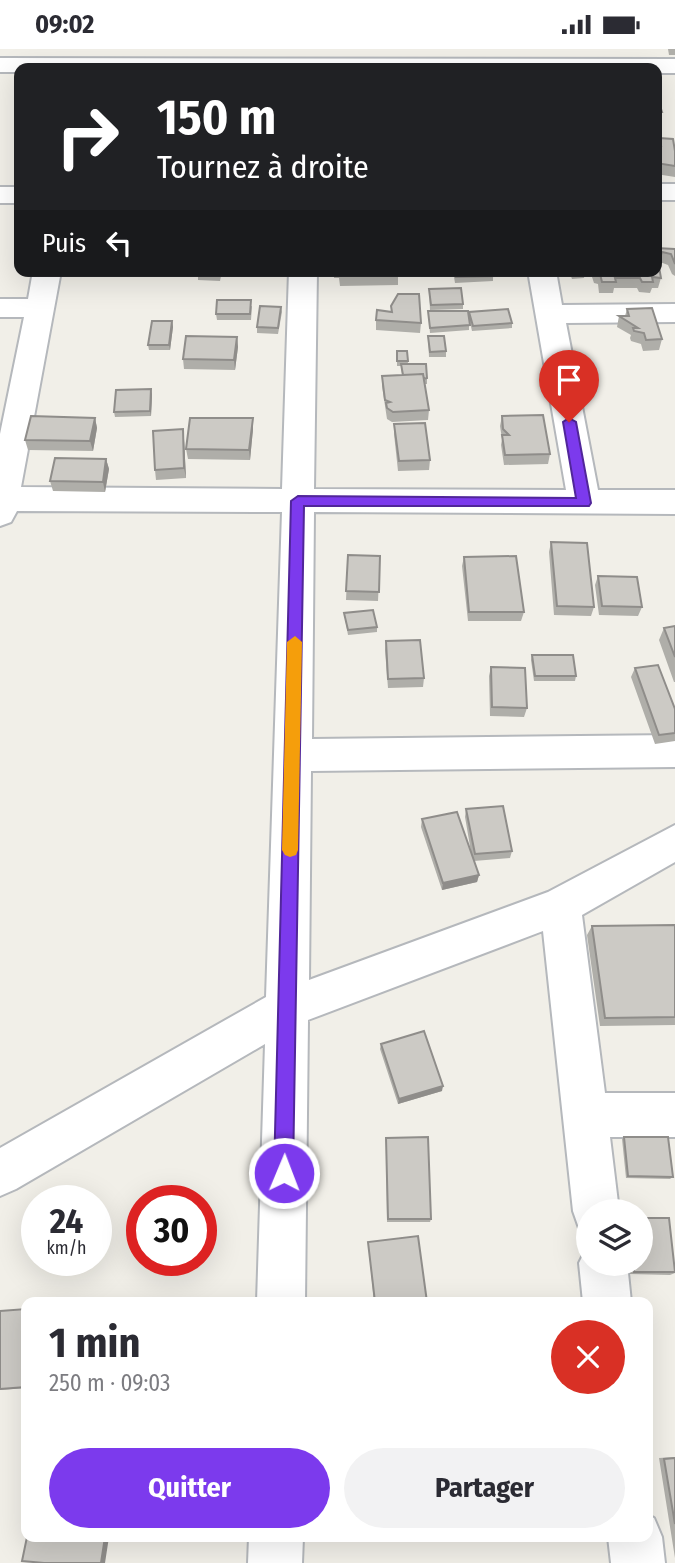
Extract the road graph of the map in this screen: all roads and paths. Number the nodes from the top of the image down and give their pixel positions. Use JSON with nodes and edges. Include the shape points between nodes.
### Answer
{"nodes":[{"id":1,"x":669,"y":60,"type":"edge"},
{"id":2,"x":307,"y":61,"type":"edge"},
{"id":3,"x":234,"y":63,"type":"edge"},
{"id":4,"x":675,"y":89,"type":"edge"},
{"id":5,"x":46,"y":277,"type":"edge"},
{"id":6,"x":303,"y":277,"type":"edge"},
{"id":7,"x":543,"y":277,"type":"edge"},
{"id":8,"x":0,"y":308,"type":"edge"},
{"id":9,"x":40,"y":308,"type":"junction"},
{"id":10,"x":675,"y":313,"type":"edge"},
{"id":11,"x":550,"y":314,"type":"junction"},
{"id":12,"x":298,"y":501,"type":"junction"},
{"id":13,"x":675,"y":502,"type":"edge"},
{"id":14,"x":584,"y":503,"type":"junction"},
{"id":15,"x":1,"y":504,"type":"edge"},
{"id":16,"x":675,"y":751,"type":"edge"},
{"id":17,"x":292,"y":755,"type":"junction"},
{"id":18,"x":675,"y":842,"type":"edge"},
{"id":19,"x":561,"y":906,"type":"junction"},
{"id":20,"x":287,"y":1008,"type":"junction"},
{"id":21,"x":585,"y":1115,"type":"junction"},
{"id":22,"x":675,"y":1115,"type":"edge"},
{"id":23,"x":0,"y":1173,"type":"edge"},
{"id":24,"x":595,"y":1199,"type":"edge"},
{"id":25,"x":604,"y":1276,"type":"edge"},
{"id":26,"x":281,"y":1297,"type":"edge"},
{"id":27,"x":606,"y":1297,"type":"edge"},
{"id":28,"x":276,"y":1542,"type":"edge"},
{"id":29,"x":636,"y":1542,"type":"edge"},
{"id":30,"x":275,"y":1563,"type":"edge"},
{"id":31,"x":638,"y":1563,"type":"edge"}],
"edges":[{"from":1,"to":2,"type":"street"},
{"from":1,"to":4,"type":"street"},
{"from":2,"to":3,"type":"street"},
{"from":5,"to":9,"type":"street"},
{"from":6,"to":12,"type":"street"},
{"from":7,"to":11,"type":"street"},
{"from":8,"to":9,"type":"street"},
{"from":9,"to":15,"type":"street"},
{"from":10,"to":11,"type":"street"},
{"from":11,"to":14,"type":"street"},
{"from":12,"to":14,"type":"street"},
{"from":12,"to":15,"type":"street"},
{"from":12,"to":17,"type":"street"},
{"from":13,"to":14,"type":"street"},
{"from":16,"to":17,"type":"street"},
{"from":17,"to":20,"type":"street"},
{"from":18,"to":19,"type":"street"},
{"from":19,"to":20,"type":"street"},
{"from":19,"to":21,"type":"street"},
{"from":20,"to":23,"type":"street"},
{"from":20,"to":26,"type":"street"},
{"from":21,"to":22,"type":"street"},
{"from":21,"to":24,"type":"street"},
{"from":25,"to":27,"type":"street"},
{"from":28,"to":30,"type":"street"},
{"from":29,"to":31,"type":"street"}]}
